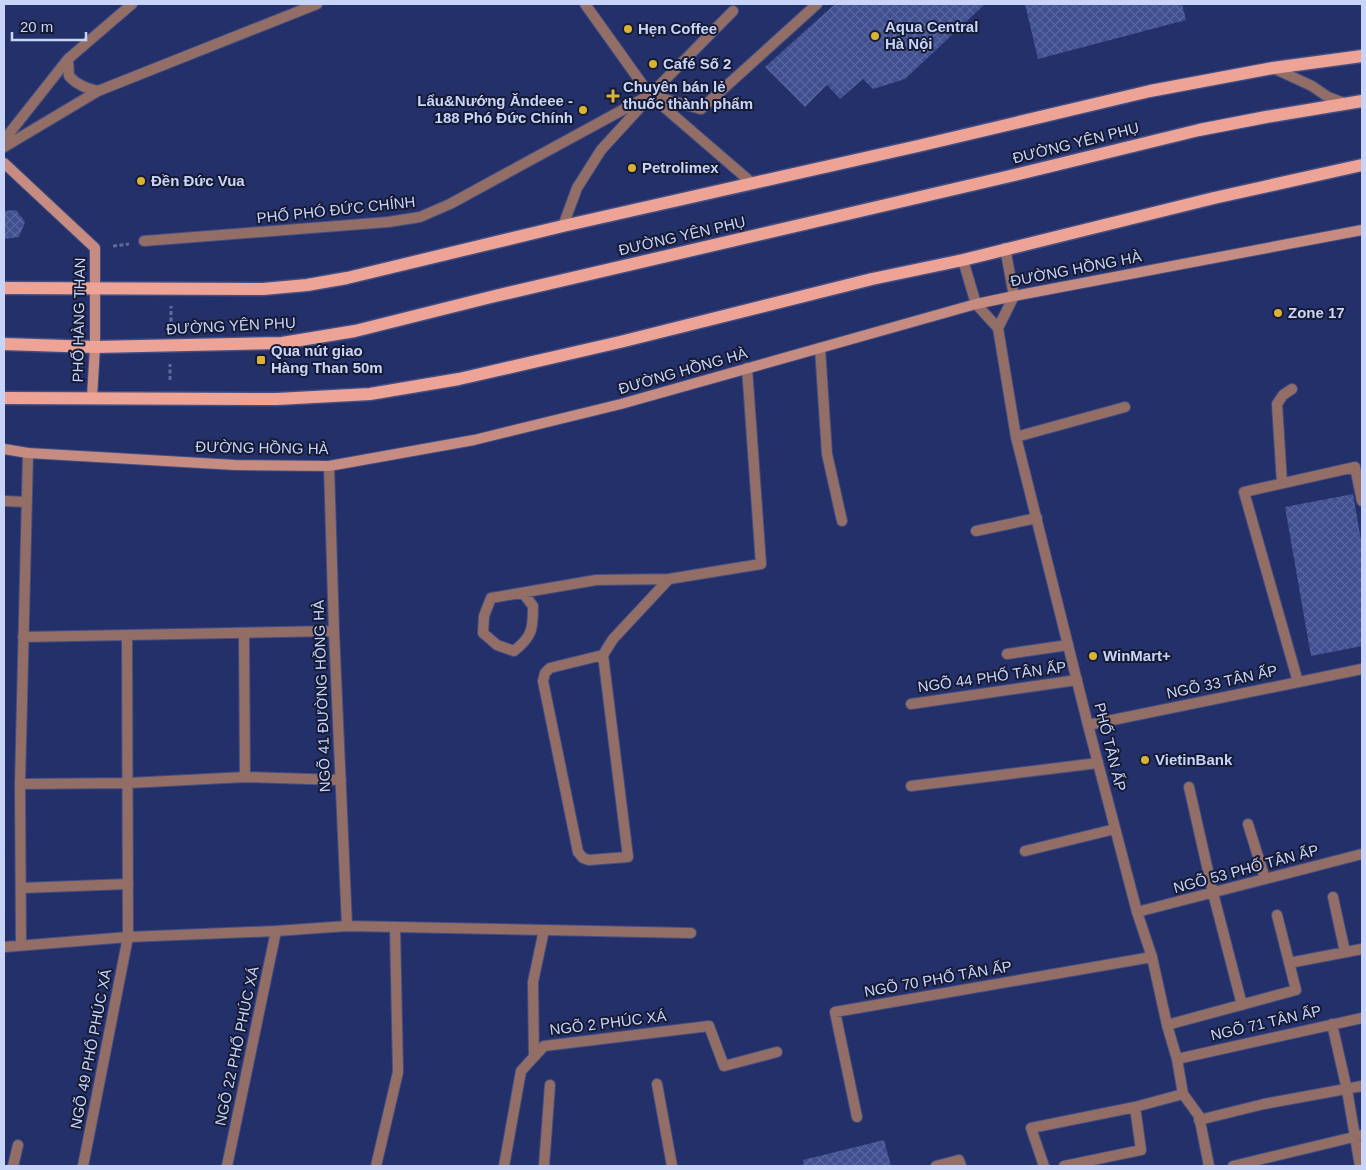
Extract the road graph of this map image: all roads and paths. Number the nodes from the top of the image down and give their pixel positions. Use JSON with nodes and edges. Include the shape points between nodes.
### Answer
{"nodes":[{"id":1,"x":132,"y":4,"type":"edge"},
{"id":2,"x":317,"y":4,"type":"edge"},
{"id":3,"x":585,"y":4,"type":"edge"},
{"id":4,"x":817,"y":4,"type":"edge"},
{"id":5,"x":733,"y":11,"type":"dead end"},
{"id":6,"x":1362,"y":56,"type":"edge"},
{"id":7,"x":68,"y":59,"type":"junction"},
{"id":8,"x":1273,"y":68,"type":"junction"},
{"id":9,"x":98,"y":91,"type":"junction"},
{"id":10,"x":650,"y":95,"type":"junction"},
{"id":11,"x":1362,"y":101,"type":"edge"},
{"id":12,"x":1344,"y":103,"type":"junction"},
{"id":13,"x":4,"y":140,"type":"edge"},
{"id":14,"x":4,"y":147,"type":"edge"},
{"id":15,"x":4,"y":163,"type":"edge"},
{"id":16,"x":1362,"y":165,"type":"edge"},
{"id":17,"x":752,"y":183,"type":"junction"},
{"id":18,"x":563,"y":226,"type":"junction"},
{"id":19,"x":1362,"y":230,"type":"edge"},
{"id":20,"x":144,"y":242,"type":"joint"},
{"id":21,"x":95,"y":248,"type":"junction"},
{"id":22,"x":1005,"y":248,"type":"junction"},
{"id":23,"x":963,"y":260,"type":"junction"},
{"id":24,"x":4,"y":288,"type":"edge"},
{"id":25,"x":95,"y":289,"type":"junction"},
{"id":26,"x":1014,"y":296,"type":"junction"},
{"id":27,"x":976,"y":304,"type":"junction"},
{"id":28,"x":998,"y":328,"type":"junction"},
{"id":29,"x":4,"y":344,"type":"edge"},
{"id":30,"x":94,"y":347,"type":"junction"},
{"id":31,"x":820,"y":348,"type":"junction"},
{"id":32,"x":748,"y":368,"type":"junction"},
{"id":33,"x":1292,"y":389,"type":"dead end"},
{"id":34,"x":4,"y":398,"type":"edge"},
{"id":35,"x":92,"y":398,"type":"junction"},
{"id":36,"x":1125,"y":407,"type":"dead end"},
{"id":37,"x":1016,"y":436,"type":"junction"},
{"id":38,"x":4,"y":449,"type":"edge"},
{"id":39,"x":28,"y":453,"type":"junction"},
{"id":40,"x":329,"y":466,"type":"junction"},
{"id":41,"x":1282,"y":483,"type":"junction"},
{"id":42,"x":4,"y":501,"type":"edge"},
{"id":43,"x":1362,"y":501,"type":"edge"},
{"id":44,"x":26,"y":502,"type":"junction"},
{"id":45,"x":1037,"y":518,"type":"junction"},
{"id":46,"x":842,"y":521,"type":"dead end"},
{"id":47,"x":976,"y":531,"type":"dead end"},
{"id":48,"x":669,"y":579,"type":"junction"},
{"id":49,"x":523,"y":593,"type":"junction"},
{"id":50,"x":334,"y":631,"type":"junction"},
{"id":51,"x":244,"y":633,"type":"junction"},
{"id":52,"x":127,"y":635,"type":"junction"},
{"id":53,"x":23,"y":637,"type":"junction"},
{"id":54,"x":1068,"y":645,"type":"junction"},
{"id":55,"x":1007,"y":654,"type":"dead end"},
{"id":56,"x":603,"y":655,"type":"junction"},
{"id":57,"x":1362,"y":668,"type":"edge"},
{"id":58,"x":1077,"y":680,"type":"junction"},
{"id":59,"x":1298,"y":682,"type":"junction"},
{"id":60,"x":912,"y":704,"type":"dead end"},
{"id":61,"x":1088,"y":725,"type":"junction"},
{"id":62,"x":1098,"y":763,"type":"junction"},
{"id":63,"x":245,"y":777,"type":"junction"},
{"id":64,"x":341,"y":780,"type":"junction"},
{"id":65,"x":129,"y":783,"type":"junction"},
{"id":66,"x":20,"y":784,"type":"junction"},
{"id":67,"x":912,"y":786,"type":"dead end"},
{"id":68,"x":1189,"y":787,"type":"dead end"},
{"id":69,"x":1248,"y":824,"type":"dead end"},
{"id":70,"x":1115,"y":829,"type":"junction"},
{"id":71,"x":1025,"y":851,"type":"dead end"},
{"id":72,"x":1362,"y":854,"type":"edge"},
{"id":73,"x":1265,"y":879,"type":"junction"},
{"id":74,"x":128,"y":884,"type":"junction"},
{"id":75,"x":21,"y":888,"type":"junction"},
{"id":76,"x":1213,"y":893,"type":"junction"},
{"id":77,"x":1333,"y":897,"type":"dead end"},
{"id":78,"x":1137,"y":912,"type":"junction"},
{"id":79,"x":1277,"y":915,"type":"dead end"},
{"id":80,"x":348,"y":926,"type":"junction"},
{"id":81,"x":395,"y":926,"type":"junction"},
{"id":82,"x":544,"y":930,"type":"junction"},
{"id":83,"x":276,"y":931,"type":"junction"},
{"id":84,"x":691,"y":933,"type":"dead end"},
{"id":85,"x":128,"y":937,"type":"junction"},
{"id":86,"x":21,"y":945,"type":"junction"},
{"id":87,"x":4,"y":946,"type":"edge"},
{"id":88,"x":1362,"y":949,"type":"edge"},
{"id":89,"x":1345,"y":952,"type":"junction"},
{"id":90,"x":1152,"y":956,"type":"junction"},
{"id":91,"x":1289,"y":963,"type":"junction"},
{"id":92,"x":1242,"y":1005,"type":"junction"},
{"id":93,"x":1362,"y":1018,"type":"edge"},
{"id":94,"x":1332,"y":1024,"type":"junction"},
{"id":95,"x":1167,"y":1025,"type":"junction"},
{"id":96,"x":777,"y":1052,"type":"dead end"},
{"id":97,"x":534,"y":1057,"type":"junction"},
{"id":98,"x":1177,"y":1059,"type":"junction"},
{"id":99,"x":657,"y":1084,"type":"dead end"},
{"id":100,"x":550,"y":1085,"type":"dead end"},
{"id":101,"x":1362,"y":1086,"type":"edge"},
{"id":102,"x":1347,"y":1090,"type":"junction"},
{"id":103,"x":1184,"y":1094,"type":"junction"},
{"id":104,"x":1135,"y":1107,"type":"junction"},
{"id":105,"x":857,"y":1116,"type":"dead end"},
{"id":106,"x":1199,"y":1120,"type":"junction"},
{"id":107,"x":1359,"y":1136,"type":"edge"},
{"id":108,"x":18,"y":1145,"type":"dead end"},
{"id":109,"x":13,"y":1166,"type":"edge"},
{"id":110,"x":83,"y":1166,"type":"edge"},
{"id":111,"x":227,"y":1166,"type":"edge"},
{"id":112,"x":376,"y":1166,"type":"edge"},
{"id":113,"x":504,"y":1166,"type":"edge"},
{"id":114,"x":544,"y":1166,"type":"edge"},
{"id":115,"x":672,"y":1166,"type":"edge"},
{"id":116,"x":936,"y":1166,"type":"edge"},
{"id":117,"x":961,"y":1166,"type":"edge"},
{"id":118,"x":1044,"y":1166,"type":"edge"},
{"id":119,"x":1064,"y":1166,"type":"edge"},
{"id":120,"x":1209,"y":1166,"type":"edge"},
{"id":121,"x":1233,"y":1166,"type":"edge"},
{"id":122,"x":1360,"y":1166,"type":"edge"}],
"edges":[{"from":1,"to":7,"type":"street"},
{"from":2,"to":9,"type":"street"},
{"from":3,"to":10,"type":"street"},
{"from":4,"to":10,"type":"street","via":[[701,109]]},
{"from":5,"to":10,"type":"street"},
{"from":6,"to":8,"type":"main road"},
{"from":7,"to":9,"type":"street","via":[[69,76],[85,88]]},
{"from":7,"to":13,"type":"street"},
{"from":8,"to":12,"type":"street","via":[[1312,86],[1328,98]]},
{"from":8,"to":17,"type":"main road","via":[[1150,91]]},
{"from":9,"to":14,"type":"street"},
{"from":10,"to":17,"type":"street"},
{"from":10,"to":18,"type":"street","via":[[601,150],[577,188]]},
{"from":10,"to":20,"type":"street","name":"PHỐ PHÓ ĐỨC CHÍNH","via":[[450,204],[420,217]]},
{"from":11,"to":12,"type":"main road","name":"ĐƯỜNG YÊN PHỤ"},
{"from":12,"to":30,"type":"main road","name":"ĐƯỜNG YÊN PHỤ","via":[[1199,130],[355,331],[282,343]]},
{"from":15,"to":21,"type":"street","name":"PHỐ HÀNG THAN"},
{"from":16,"to":22,"type":"main road"},
{"from":17,"to":18,"type":"main road"},
{"from":18,"to":25,"type":"main road","via":[[307,285],[263,289]]},
{"from":19,"to":26,"type":"street","name":"ĐƯỜNG HỒNG HÀ"},
{"from":20,"to":21,"type":"path"},
{"from":21,"to":25,"type":"street","name":"PHỐ HÀNG THAN"},
{"from":22,"to":23,"type":"main road"},
{"from":22,"to":26,"type":"street"},
{"from":23,"to":27,"type":"street"},
{"from":23,"to":35,"type":"main road","via":[[460,379],[370,394],[277,399]]},
{"from":24,"to":25,"type":"main road"},
{"from":25,"to":30,"type":"street","name":"PHỐ HÀNG THAN"},
{"from":26,"to":27,"type":"street","name":"ĐƯỜNG HỒNG HÀ"},
{"from":26,"to":28,"type":"street"},
{"from":27,"to":28,"type":"street"},
{"from":27,"to":31,"type":"street","name":"ĐƯỜNG HỒNG HÀ"},
{"from":28,"to":37,"type":"street","name":"PHỐ TÂN ẤP"},
{"from":29,"to":30,"type":"main road","name":"ĐƯỜNG YÊN PHỤ"},
{"from":30,"to":35,"type":"street","name":"PHỐ HÀNG THAN"},
{"from":31,"to":32,"type":"street","name":"ĐƯỜNG HỒNG HÀ"},
{"from":31,"to":46,"type":"street","via":[[827,454]]},
{"from":32,"to":40,"type":"street","name":"ĐƯỜNG HỒNG HÀ","via":[[621,404],[474,440]]},
{"from":32,"to":48,"type":"street","via":[[762,564]]},
{"from":33,"to":41,"type":"street","via":[[1277,404]]},
{"from":34,"to":35,"type":"main road"},
{"from":36,"to":37,"type":"street"},
{"from":37,"to":45,"type":"street","name":"PHỐ TÂN ẤP"},
{"from":38,"to":39,"type":"street","name":"ĐƯỜNG HỒNG HÀ"},
{"from":39,"to":40,"type":"street","name":"ĐƯỜNG HỒNG HÀ"},
{"from":39,"to":44,"type":"street"},
{"from":40,"to":50,"type":"street","name":"NGÕ 41 ĐƯỜNG HỒNG HÀ"},
{"from":41,"to":43,"type":"street","via":[[1355,467]]},
{"from":41,"to":59,"type":"street","via":[[1244,492]]},
{"from":42,"to":44,"type":"street"},
{"from":44,"to":53,"type":"street"},
{"from":45,"to":47,"type":"street"},
{"from":45,"to":54,"type":"street","name":"PHỐ TÂN ẤP"},
{"from":48,"to":49,"type":"street","via":[[596,580]]},
{"from":48,"to":56,"type":"street"},
{"from":49,"to":49,"type":"street","via":[[491,598],[484,616],[483,633],[497,645],[514,651],[525,642],[533,628],[533,606]]},
{"from":50,"to":51,"type":"street"},
{"from":50,"to":64,"type":"street","name":"NGÕ 41 ĐƯỜNG HỒNG HÀ"},
{"from":51,"to":52,"type":"street"},
{"from":51,"to":63,"type":"street"},
{"from":52,"to":53,"type":"street"},
{"from":52,"to":65,"type":"street","name":"NGÕ 49 PHỐ PHÚC XÁ"},
{"from":53,"to":66,"type":"street"},
{"from":54,"to":55,"type":"street"},
{"from":54,"to":58,"type":"street","name":"PHỐ TÂN ẤP"},
{"from":56,"to":56,"type":"street","via":[[628,857],[589,860],[578,852],[543,682],[550,668]]},
{"from":57,"to":59,"type":"street","name":"NGÕ 33 TÂN ẤP"},
{"from":58,"to":60,"type":"street","name":"NGÕ 44 PHỐ TÂN ẤP"},
{"from":58,"to":61,"type":"street","name":"PHỐ TÂN ẤP"},
{"from":59,"to":61,"type":"street","name":"NGÕ 33 TÂN ẤP"},
{"from":61,"to":62,"type":"street","name":"PHỐ TÂN ẤP"},
{"from":62,"to":67,"type":"street"},
{"from":62,"to":70,"type":"street","name":"PHỐ TÂN ẤP"},
{"from":63,"to":64,"type":"street"},
{"from":63,"to":65,"type":"street"},
{"from":64,"to":80,"type":"street","name":"NGÕ 41 ĐƯỜNG HỒNG HÀ"},
{"from":65,"to":66,"type":"street"},
{"from":65,"to":74,"type":"street","name":"NGÕ 49 PHỐ PHÚC XÁ"},
{"from":66,"to":75,"type":"street"},
{"from":68,"to":76,"type":"street"},
{"from":69,"to":73,"type":"street"},
{"from":70,"to":71,"type":"street"},
{"from":70,"to":78,"type":"street","name":"PHỐ TÂN ẤP"},
{"from":72,"to":73,"type":"street","name":"NGÕ 53 PHỐ TÂN ẤP"},
{"from":73,"to":76,"type":"street","name":"NGÕ 53 PHỐ TÂN ẤP"},
{"from":74,"to":75,"type":"street"},
{"from":74,"to":85,"type":"street","name":"NGÕ 49 PHỐ PHÚC XÁ"},
{"from":75,"to":86,"type":"street"},
{"from":76,"to":78,"type":"street","name":"NGÕ 53 PHỐ TÂN ẤP"},
{"from":76,"to":92,"type":"street"},
{"from":77,"to":89,"type":"street"},
{"from":78,"to":90,"type":"street","name":"PHỐ TÂN ẤP"},
{"from":79,"to":91,"type":"street"},
{"from":80,"to":81,"type":"street"},
{"from":80,"to":83,"type":"street"},
{"from":81,"to":82,"type":"street"},
{"from":81,"to":112,"type":"street","via":[[398,1072]]},
{"from":82,"to":84,"type":"street"},
{"from":82,"to":97,"type":"street","via":[[533,982]]},
{"from":83,"to":85,"type":"street"},
{"from":83,"to":111,"type":"street","name":"NGÕ 22 PHỐ PHÚC XÁ"},
{"from":85,"to":86,"type":"street"},
{"from":85,"to":110,"type":"street","name":"NGÕ 49 PHỐ PHÚC XÁ"},
{"from":86,"to":87,"type":"street"},
{"from":88,"to":89,"type":"street"},
{"from":89,"to":91,"type":"street"},
{"from":90,"to":95,"type":"street","name":"PHỐ TÂN ẤP"},
{"from":90,"to":105,"type":"street","name":"NGÕ 70 PHỐ TÂN ẤP","via":[[836,1012]]},
{"from":91,"to":92,"type":"street","via":[[1296,990]]},
{"from":92,"to":95,"type":"street"},
{"from":93,"to":94,"type":"street","name":"NGÕ 71 TÂN ẤP"},
{"from":94,"to":98,"type":"street","name":"NGÕ 71 TÂN ẤP"},
{"from":94,"to":102,"type":"street"},
{"from":95,"to":98,"type":"street","name":"PHỐ TÂN ẤP"},
{"from":96,"to":97,"type":"street","name":"NGÕ 2 PHÚC XÁ","via":[[724,1066],[709,1026],[544,1046]]},
{"from":97,"to":113,"type":"street","name":"NGÕ 2 PHÚC XÁ","via":[[521,1071]]},
{"from":98,"to":103,"type":"street","name":"PHỐ TÂN ẤP"},
{"from":99,"to":115,"type":"street"},
{"from":100,"to":114,"type":"street"},
{"from":101,"to":102,"type":"street"},
{"from":102,"to":106,"type":"street","via":[[1264,1104]]},
{"from":102,"to":107,"type":"street"},
{"from":103,"to":104,"type":"street"},
{"from":103,"to":106,"type":"street","name":"PHỐ TÂN ẤP"},
{"from":104,"to":118,"type":"street","via":[[1032,1128]]},
{"from":104,"to":119,"type":"street","via":[[1141,1150]]},
{"from":106,"to":120,"type":"street","name":"PHỐ TÂN ẤP"},
{"from":107,"to":121,"type":"street"},
{"from":107,"to":122,"type":"street"},
{"from":108,"to":109,"type":"street"},
{"from":116,"to":117,"type":"street","via":[[958,1160]]}]}
